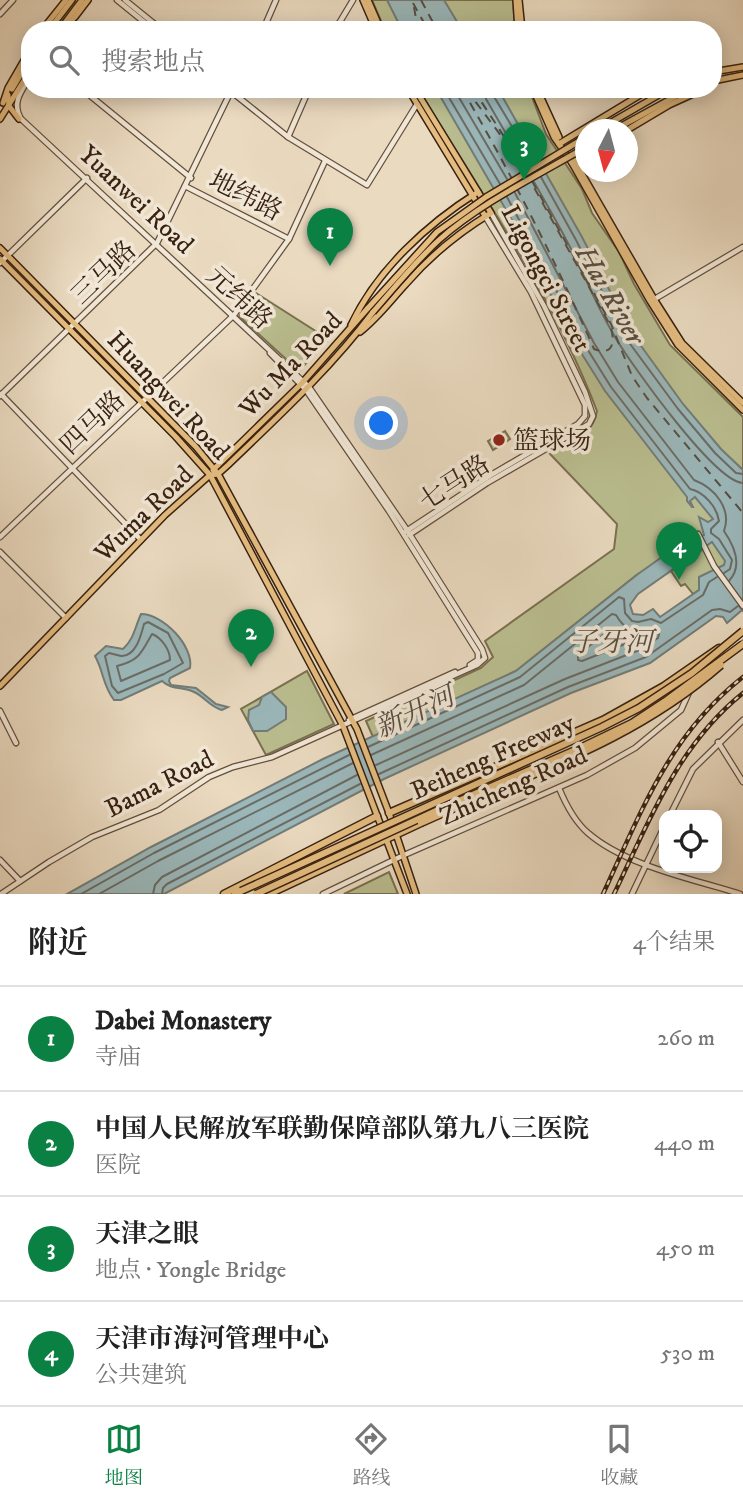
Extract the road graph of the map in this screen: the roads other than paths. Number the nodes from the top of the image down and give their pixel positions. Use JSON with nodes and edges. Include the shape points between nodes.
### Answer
{"nodes":[{"id":1,"x":13,"y":0,"type":"edge"},
{"id":2,"x":66,"y":0,"type":"edge"},
{"id":3,"x":72,"y":0,"type":"edge"},
{"id":4,"x":82,"y":0,"type":"edge"},
{"id":5,"x":88,"y":0,"type":"edge"},
{"id":6,"x":117,"y":0,"type":"edge"},
{"id":7,"x":125,"y":0,"type":"edge"},
{"id":8,"x":277,"y":0,"type":"edge"},
{"id":9,"x":353,"y":0,"type":"edge"},
{"id":10,"x":363,"y":0,"type":"edge"},
{"id":11,"x":368,"y":0,"type":"edge"},
{"id":12,"x":518,"y":0,"type":"edge"},
{"id":13,"x":0,"y":14,"type":"edge"},
{"id":14,"x":49,"y":21,"type":"edge"},
{"id":15,"x":56,"y":21,"type":"edge"},
{"id":16,"x":67,"y":21,"type":"edge"},
{"id":17,"x":71,"y":21,"type":"edge"},
{"id":18,"x":143,"y":21,"type":"edge"},
{"id":19,"x":151,"y":21,"type":"edge"},
{"id":20,"x":269,"y":21,"type":"edge"},
{"id":21,"x":340,"y":21,"type":"edge"},
{"id":22,"x":374,"y":21,"type":"edge"},
{"id":23,"x":376,"y":21,"type":"edge"},
{"id":24,"x":519,"y":21,"type":"edge"},
{"id":25,"x":21,"y":66,"type":"edge"},
{"id":26,"x":743,"y":67,"type":"edge"},
{"id":27,"x":722,"y":70,"type":"edge"},
{"id":28,"x":21,"y":73,"type":"edge"},
{"id":29,"x":743,"y":75,"type":"edge"},
{"id":30,"x":722,"y":80,"type":"edge"},
{"id":31,"x":21,"y":83,"type":"edge"},
{"id":32,"x":21,"y":92,"type":"edge"},
{"id":33,"x":93,"y":98,"type":"edge"},
{"id":34,"x":229,"y":98,"type":"edge"},
{"id":35,"x":241,"y":98,"type":"edge"},
{"id":36,"x":305,"y":98,"type":"edge"},
{"id":37,"x":413,"y":98,"type":"edge"},
{"id":38,"x":420,"y":98,"type":"edge"},
{"id":39,"x":539,"y":98,"type":"edge"},
{"id":40,"x":635,"y":98,"type":"edge"},
{"id":41,"x":653,"y":98,"type":"edge"},
{"id":42,"x":673,"y":98,"type":"edge"},
{"id":43,"x":684,"y":98,"type":"edge"},
{"id":44,"x":417,"y":104,"type":"junction"},
{"id":45,"x":4,"y":106,"type":"edge"},
{"id":46,"x":20,"y":118,"type":"junction"},
{"id":47,"x":0,"y":119,"type":"edge"},
{"id":48,"x":617,"y":119,"type":"edge"},
{"id":49,"x":634,"y":119,"type":"edge"},
{"id":50,"x":638,"y":123,"type":"edge"},
{"id":51,"x":288,"y":137,"type":"junction"},
{"id":52,"x":561,"y":143,"type":"junction"},
{"id":53,"x":575,"y":144,"type":"edge"},
{"id":54,"x":575,"y":154,"type":"edge"},
{"id":55,"x":326,"y":161,"type":"junction"},
{"id":56,"x":573,"y":162,"type":"joint"},
{"id":57,"x":191,"y":178,"type":"junction"},
{"id":58,"x":86,"y":179,"type":"junction"},
{"id":59,"x":186,"y":186,"type":"junction"},
{"id":60,"x":475,"y":194,"type":"junction"},
{"id":61,"x":488,"y":214,"type":"junction"},
{"id":62,"x":289,"y":239,"type":"junction"},
{"id":63,"x":155,"y":245,"type":"junction"},
{"id":64,"x":743,"y":247,"type":"edge"},
{"id":65,"x":0,"y":248,"type":"edge"},
{"id":66,"x":8,"y":256,"type":"junction"},
{"id":67,"x":1,"y":261,"type":"edge"},
{"id":68,"x":652,"y":300,"type":"junction"},
{"id":69,"x":370,"y":310,"type":"junction"},
{"id":70,"x":233,"y":316,"type":"junction"},
{"id":71,"x":75,"y":324,"type":"junction"},
{"id":72,"x":68,"y":330,"type":"junction"},
{"id":73,"x":348,"y":331,"type":"junction"},
{"id":74,"x":355,"y":336,"type":"junction"},
{"id":75,"x":303,"y":382,"type":"junction"},
{"id":76,"x":308,"y":388,"type":"junction"},
{"id":77,"x":1,"y":394,"type":"edge"},
{"id":78,"x":146,"y":397,"type":"junction"},
{"id":79,"x":141,"y":402,"type":"junction"},
{"id":80,"x":743,"y":403,"type":"edge"},
{"id":81,"x":743,"y":410,"type":"edge"},
{"id":82,"x":593,"y":416,"type":"joint"},
{"id":83,"x":214,"y":468,"type":"junction"},
{"id":84,"x":71,"y":469,"type":"junction"},
{"id":85,"x":218,"y":474,"type":"junction"},
{"id":86,"x":210,"y":475,"type":"junction"},
{"id":87,"x":406,"y":534,"type":"junction"},
{"id":88,"x":698,"y":535,"type":"dead end"},
{"id":89,"x":0,"y":537,"type":"edge"},
{"id":90,"x":141,"y":540,"type":"junction"},
{"id":91,"x":0,"y":552,"type":"edge"},
{"id":92,"x":743,"y":606,"type":"edge"},
{"id":93,"x":66,"y":618,"type":"junction"},
{"id":94,"x":743,"y":632,"type":"edge"},
{"id":95,"x":743,"y":645,"type":"edge"},
{"id":96,"x":0,"y":686,"type":"edge"},
{"id":97,"x":0,"y":711,"type":"edge"},
{"id":98,"x":352,"y":720,"type":"junction"},
{"id":99,"x":743,"y":720,"type":"edge"},
{"id":100,"x":343,"y":726,"type":"junction"},
{"id":101,"x":718,"y":742,"type":"junction"},
{"id":102,"x":16,"y":743,"type":"dead end"},
{"id":103,"x":743,"y":782,"type":"edge"},
{"id":104,"x":559,"y":788,"type":"junction"},
{"id":105,"x":672,"y":810,"type":"edge"},
{"id":106,"x":389,"y":813,"type":"junction"},
{"id":107,"x":377,"y":816,"type":"junction"},
{"id":108,"x":396,"y":835,"type":"junction"},
{"id":109,"x":659,"y":837,"type":"edge"},
{"id":110,"x":386,"y":840,"type":"junction"},
{"id":111,"x":402,"y":856,"type":"junction"},
{"id":112,"x":0,"y":860,"type":"edge"},
{"id":113,"x":394,"y":860,"type":"junction"},
{"id":114,"x":646,"y":864,"type":"junction"},
{"id":115,"x":20,"y":881,"type":"junction"},
{"id":116,"x":238,"y":892,"type":"edge"},
{"id":117,"x":1,"y":894,"type":"edge"},
{"id":118,"x":224,"y":894,"type":"edge"},
{"id":119,"x":257,"y":894,"type":"edge"},
{"id":120,"x":270,"y":894,"type":"edge"},
{"id":121,"x":323,"y":894,"type":"edge"},
{"id":122,"x":407,"y":894,"type":"edge"},
{"id":123,"x":416,"y":894,"type":"edge"},
{"id":124,"x":632,"y":894,"type":"edge"},
{"id":125,"x":740,"y":894,"type":"edge"}],
"edges":[{"from":1,"to":13,"type":"street"},
{"from":2,"to":14,"type":"main road"},
{"from":3,"to":15,"type":"main road"},
{"from":4,"to":16,"type":"main road"},
{"from":5,"to":17,"type":"main road"},
{"from":6,"to":18,"type":"street"},
{"from":7,"to":19,"type":"street"},
{"from":8,"to":20,"type":"street"},
{"from":9,"to":21,"type":"street"},
{"from":10,"to":22,"type":"main road"},
{"from":11,"to":23,"type":"main road"},
{"from":12,"to":24,"type":"main road"},
{"from":25,"to":45,"type":"main road"},
{"from":26,"to":27,"type":"main road"},
{"from":28,"to":45,"type":"main road"},
{"from":29,"to":30,"type":"main road"},
{"from":31,"to":45,"type":"main road"},
{"from":32,"to":46,"type":"street","via":[[16,100]]},
{"from":33,"to":57,"type":"street"},
{"from":34,"to":57,"type":"street","name":"三马路"},
{"from":35,"to":51,"type":"street"},
{"from":36,"to":51,"type":"street"},
{"from":37,"to":44,"type":"main road"},
{"from":38,"to":60,"type":"main road","name":"Ligongci Street"},
{"from":39,"to":52,"type":"main road"},
{"from":40,"to":52,"type":"main road"},
{"from":41,"to":48,"type":"main road"},
{"from":42,"to":49,"type":"main road"},
{"from":43,"to":50,"type":"main road"},
{"from":44,"to":55,"type":"street","via":[[367,185]]},
{"from":44,"to":60,"type":"main road"},
{"from":45,"to":46,"type":"main road"},
{"from":45,"to":47,"type":"main road"},
{"from":46,"to":58,"type":"street"},
{"from":51,"to":55,"type":"street"},
{"from":52,"to":56,"type":"main road"},
{"from":53,"to":69,"type":"main road","bridge":true,"via":[[437,232]]},
{"from":54,"to":69,"type":"main road","bridge":true,"via":[[449,232]]},
{"from":55,"to":62,"type":"street","name":"四马路"},
{"from":56,"to":68,"type":"main road"},
{"from":57,"to":59,"type":"street","name":"三马路"},
{"from":58,"to":63,"type":"street","name":"Yuanwei Road"},
{"from":58,"to":66,"type":"street"},
{"from":59,"to":62,"type":"street","name":"地纬路"},
{"from":59,"to":63,"type":"street","name":"三马路"},
{"from":60,"to":61,"type":"main road"},
{"from":60,"to":73,"type":"main road","via":[[423,232],[397,260]]},
{"from":61,"to":74,"type":"main road","via":[[437,251]]},
{"from":61,"to":82,"type":"street","name":"Ligongci Street","via":[[544,306]]},
{"from":61,"to":87,"type":"street","name":"七马路","via":[[544,317],[585,405],[585,416]]},
{"from":62,"to":70,"type":"street","name":"四马路"},
{"from":63,"to":70,"type":"street","name":"Yuanwei Road"},
{"from":63,"to":71,"type":"street","name":"三马路"},
{"from":64,"to":68,"type":"street"},
{"from":65,"to":66,"type":"main road","name":"Huangwei Road"},
{"from":66,"to":67,"type":"street"},
{"from":66,"to":71,"type":"main road","name":"Huangwei Road"},
{"from":67,"to":72,"type":"main road","name":"Huangwei Road"},
{"from":68,"to":80,"type":"main road","via":[[693,356]]},
{"from":68,"to":81,"type":"main road","via":[[678,345]]},
{"from":69,"to":73,"type":"main road","name":"Wu Ma Road"},
{"from":69,"to":74,"type":"main road","name":"Wuma Road"},
{"from":70,"to":75,"type":"street","name":"Yuanwei Road"},
{"from":70,"to":78,"type":"street","name":"四马路"},
{"from":71,"to":72,"type":"street","name":"三马路"},
{"from":71,"to":78,"type":"main road","name":"Huangwei Road"},
{"from":72,"to":77,"type":"street","name":"三马路"},
{"from":72,"to":79,"type":"main road","name":"Huangwei Road"},
{"from":73,"to":75,"type":"main road","name":"Wu Ma Road"},
{"from":74,"to":76,"type":"main road","name":"Wuma Road"},
{"from":75,"to":76,"type":"street","name":"Yuanwei Road"},
{"from":75,"to":83,"type":"main road","name":"Wu Ma Road"},
{"from":76,"to":85,"type":"main road","name":"Wuma Road"},
{"from":76,"to":87,"type":"street","name":"Yuanwei Road"},
{"from":77,"to":84,"type":"street"},
{"from":78,"to":79,"type":"street","name":"四马路"},
{"from":78,"to":83,"type":"main road","name":"Huangwei Road"},
{"from":79,"to":84,"type":"street","name":"四马路"},
{"from":79,"to":86,"type":"main road","name":"Huangwei Road"},
{"from":82,"to":87,"type":"street","name":"七马路","via":[[589,424]]},
{"from":83,"to":85,"type":"main road","name":"Huangwei Road"},
{"from":83,"to":86,"type":"main road","name":"Wu Ma Road"},
{"from":84,"to":89,"type":"street","name":"四马路"},
{"from":84,"to":90,"type":"street"},
{"from":85,"to":86,"type":"main road","name":"Wuma Road"},
{"from":85,"to":98,"type":"main road","name":"Huangwei Road"},
{"from":86,"to":90,"type":"main road","name":"Wuma Road"},
{"from":86,"to":100,"type":"main road","name":"Huangwei Road"},
{"from":87,"to":98,"type":"street","name":"Bama Road","via":[[482,658]]},
{"from":88,"to":92,"type":"street"},
{"from":90,"to":93,"type":"main road","name":"Wuma Road"},
{"from":91,"to":93,"type":"street"},
{"from":93,"to":96,"type":"main road","name":"Wuma Road"},
{"from":94,"to":104,"type":"street","name":"Zhicheng Road","via":[[696,674],[681,710],[643,741]]},
{"from":94,"to":106,"type":"highway","bridge":true,"via":[[624,709]]},
{"from":94,"to":116,"type":"highway","name":"Beiheng Freeway","bridge":true,"via":[[639,708]]},
{"from":95,"to":108,"type":"highway","bridge":true,"via":[[699,685],[620,736]]},
{"from":95,"to":119,"type":"highway","name":"Beiheng Freeway","bridge":true,"via":[[648,713],[580,748]]},
{"from":97,"to":102,"type":"street"},
{"from":98,"to":100,"type":"street","name":"Bama Road"},
{"from":98,"to":106,"type":"main road","name":"Huangwei Road"},
{"from":99,"to":101,"type":"street"},
{"from":100,"to":107,"type":"main road","name":"Huangwei Road"},
{"from":100,"to":115,"type":"street","name":"Bama Road","via":[[272,757],[209,777],[181,798],[92,837]]},
{"from":101,"to":103,"type":"street"},
{"from":101,"to":105,"type":"street","via":[[693,769]]},
{"from":104,"to":111,"type":"street","name":"Zhicheng Road"},
{"from":104,"to":114,"type":"street","via":[[589,834]]},
{"from":106,"to":108,"type":"main road","name":"Huangwei Road"},
{"from":107,"to":110,"type":"main road","name":"Huangwei Road"},
{"from":107,"to":118,"type":"highway"},
{"from":108,"to":110,"type":"highway"},
{"from":108,"to":111,"type":"main road","name":"Huangwei Road"},
{"from":109,"to":114,"type":"street"},
{"from":110,"to":113,"type":"main road","name":"Huangwei Road"},
{"from":110,"to":120,"type":"highway"},
{"from":111,"to":113,"type":"street","name":"Zhicheng Road"},
{"from":111,"to":123,"type":"main road","name":"Huangwei Road"},
{"from":112,"to":115,"type":"street"},
{"from":113,"to":121,"type":"street","name":"Zhicheng Road"},
{"from":113,"to":122,"type":"main road","name":"Huangwei Road"},
{"from":114,"to":124,"type":"street"},
{"from":114,"to":125,"type":"street"},
{"from":115,"to":117,"type":"street","name":"Bama Road"}]}
